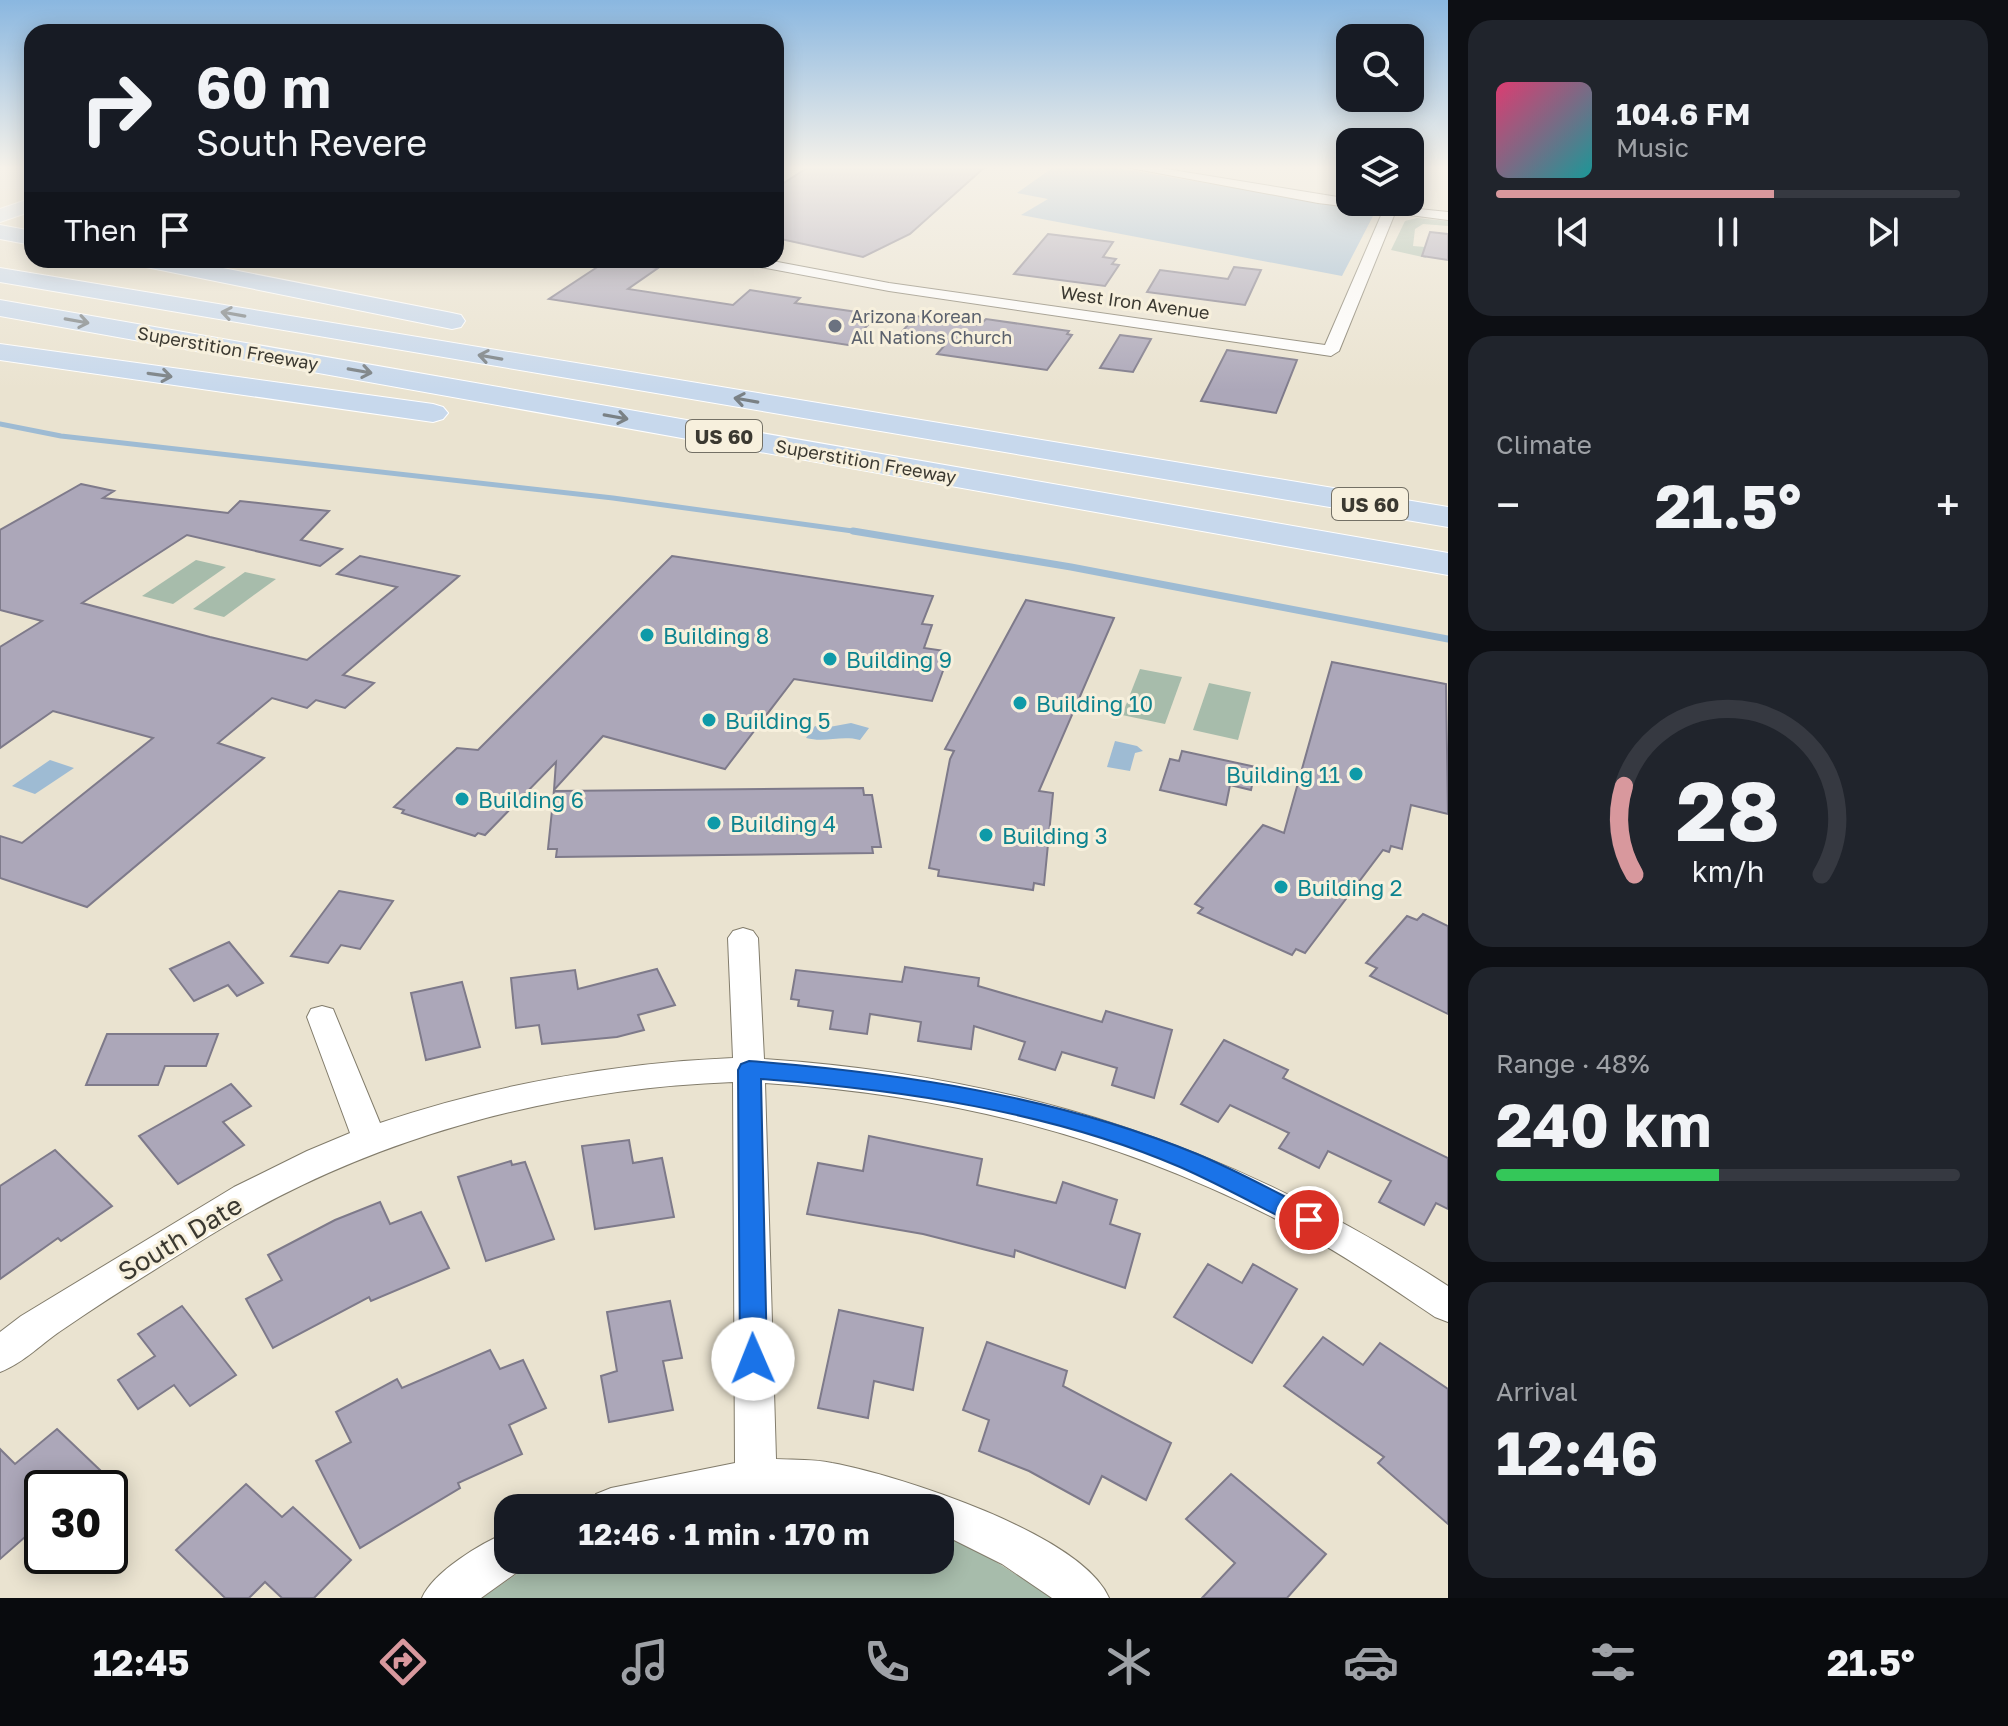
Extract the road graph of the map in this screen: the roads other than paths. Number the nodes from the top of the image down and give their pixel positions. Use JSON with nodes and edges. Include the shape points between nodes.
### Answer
{"nodes":[{"id":1,"x":1377,"y":241,"type":"edge"},
{"id":2,"x":784,"y":267,"type":"edge"},
{"id":3,"x":186,"y":268,"type":"edge"},
{"id":4,"x":0,"y":275,"type":"edge"},
{"id":5,"x":0,"y":308,"type":"edge"},
{"id":6,"x":474,"y":326,"type":"dead end"},
{"id":7,"x":504,"y":332,"type":"dead end"},
{"id":8,"x":0,"y":352,"type":"edge"},
{"id":9,"x":1293,"y":491,"type":"junction"},
{"id":10,"x":1448,"y":517,"type":"edge"},
{"id":11,"x":1448,"y":566,"type":"edge"},
{"id":12,"x":743,"y":938,"type":"dead end"},
{"id":13,"x":322,"y":1017,"type":"dead end"},
{"id":14,"x":749,"y":1070,"type":"junction"},
{"id":15,"x":370,"y":1141,"type":"junction"},
{"id":16,"x":1448,"y":1306,"type":"edge"},
{"id":17,"x":0,"y":1355,"type":"edge"},
{"id":18,"x":756,"y":1478,"type":"junction"},
{"id":19,"x":679,"y":1494,"type":"edge"},
{"id":20,"x":875,"y":1494,"type":"edge"},
{"id":21,"x":954,"y":1518,"type":"edge"},
{"id":22,"x":494,"y":1563,"type":"edge"},
{"id":23,"x":444,"y":1598,"type":"edge"},
{"id":24,"x":1087,"y":1598,"type":"edge"}],
"edges":[{"from":1,"to":2,"type":"street","name":"West Iron Avenue","via":[[1331,351]]},
{"from":3,"to":6,"type":"highway"},
{"from":9,"to":4,"type":"highway","name":"Superstition Freeway","number":"US 60","one_way":true},
{"from":5,"to":11,"type":"highway","name":"Superstition Freeway","number":"US 60","one_way":true},
{"from":7,"to":9,"type":"highway","via":[[1166,457]]},
{"from":8,"to":11,"type":"highway","one_way":true},
{"from":9,"to":10,"type":"highway","name":"Superstition Freeway","number":"US 60"},
{"from":12,"to":14,"type":"street"},
{"from":13,"to":15,"type":"street"},
{"from":14,"to":15,"type":"street","name":"South Date","via":[[679,1073],[569,1089],[477,1107]]},
{"from":14,"to":16,"type":"street","name":"South Date","via":[[854,1078],[957,1094],[1093,1127],[1189,1161],[1309,1220]]},
{"from":14,"to":18,"type":"street"},
{"from":15,"to":17,"type":"street","name":"South Date","via":[[282,1178],[207,1219]]},
{"from":18,"to":19,"type":"street"},
{"from":18,"to":20,"type":"street","via":[[830,1482]]},
{"from":21,"to":24,"type":"street","via":[[980,1526]]},
{"from":22,"to":23,"type":"street"}]}
